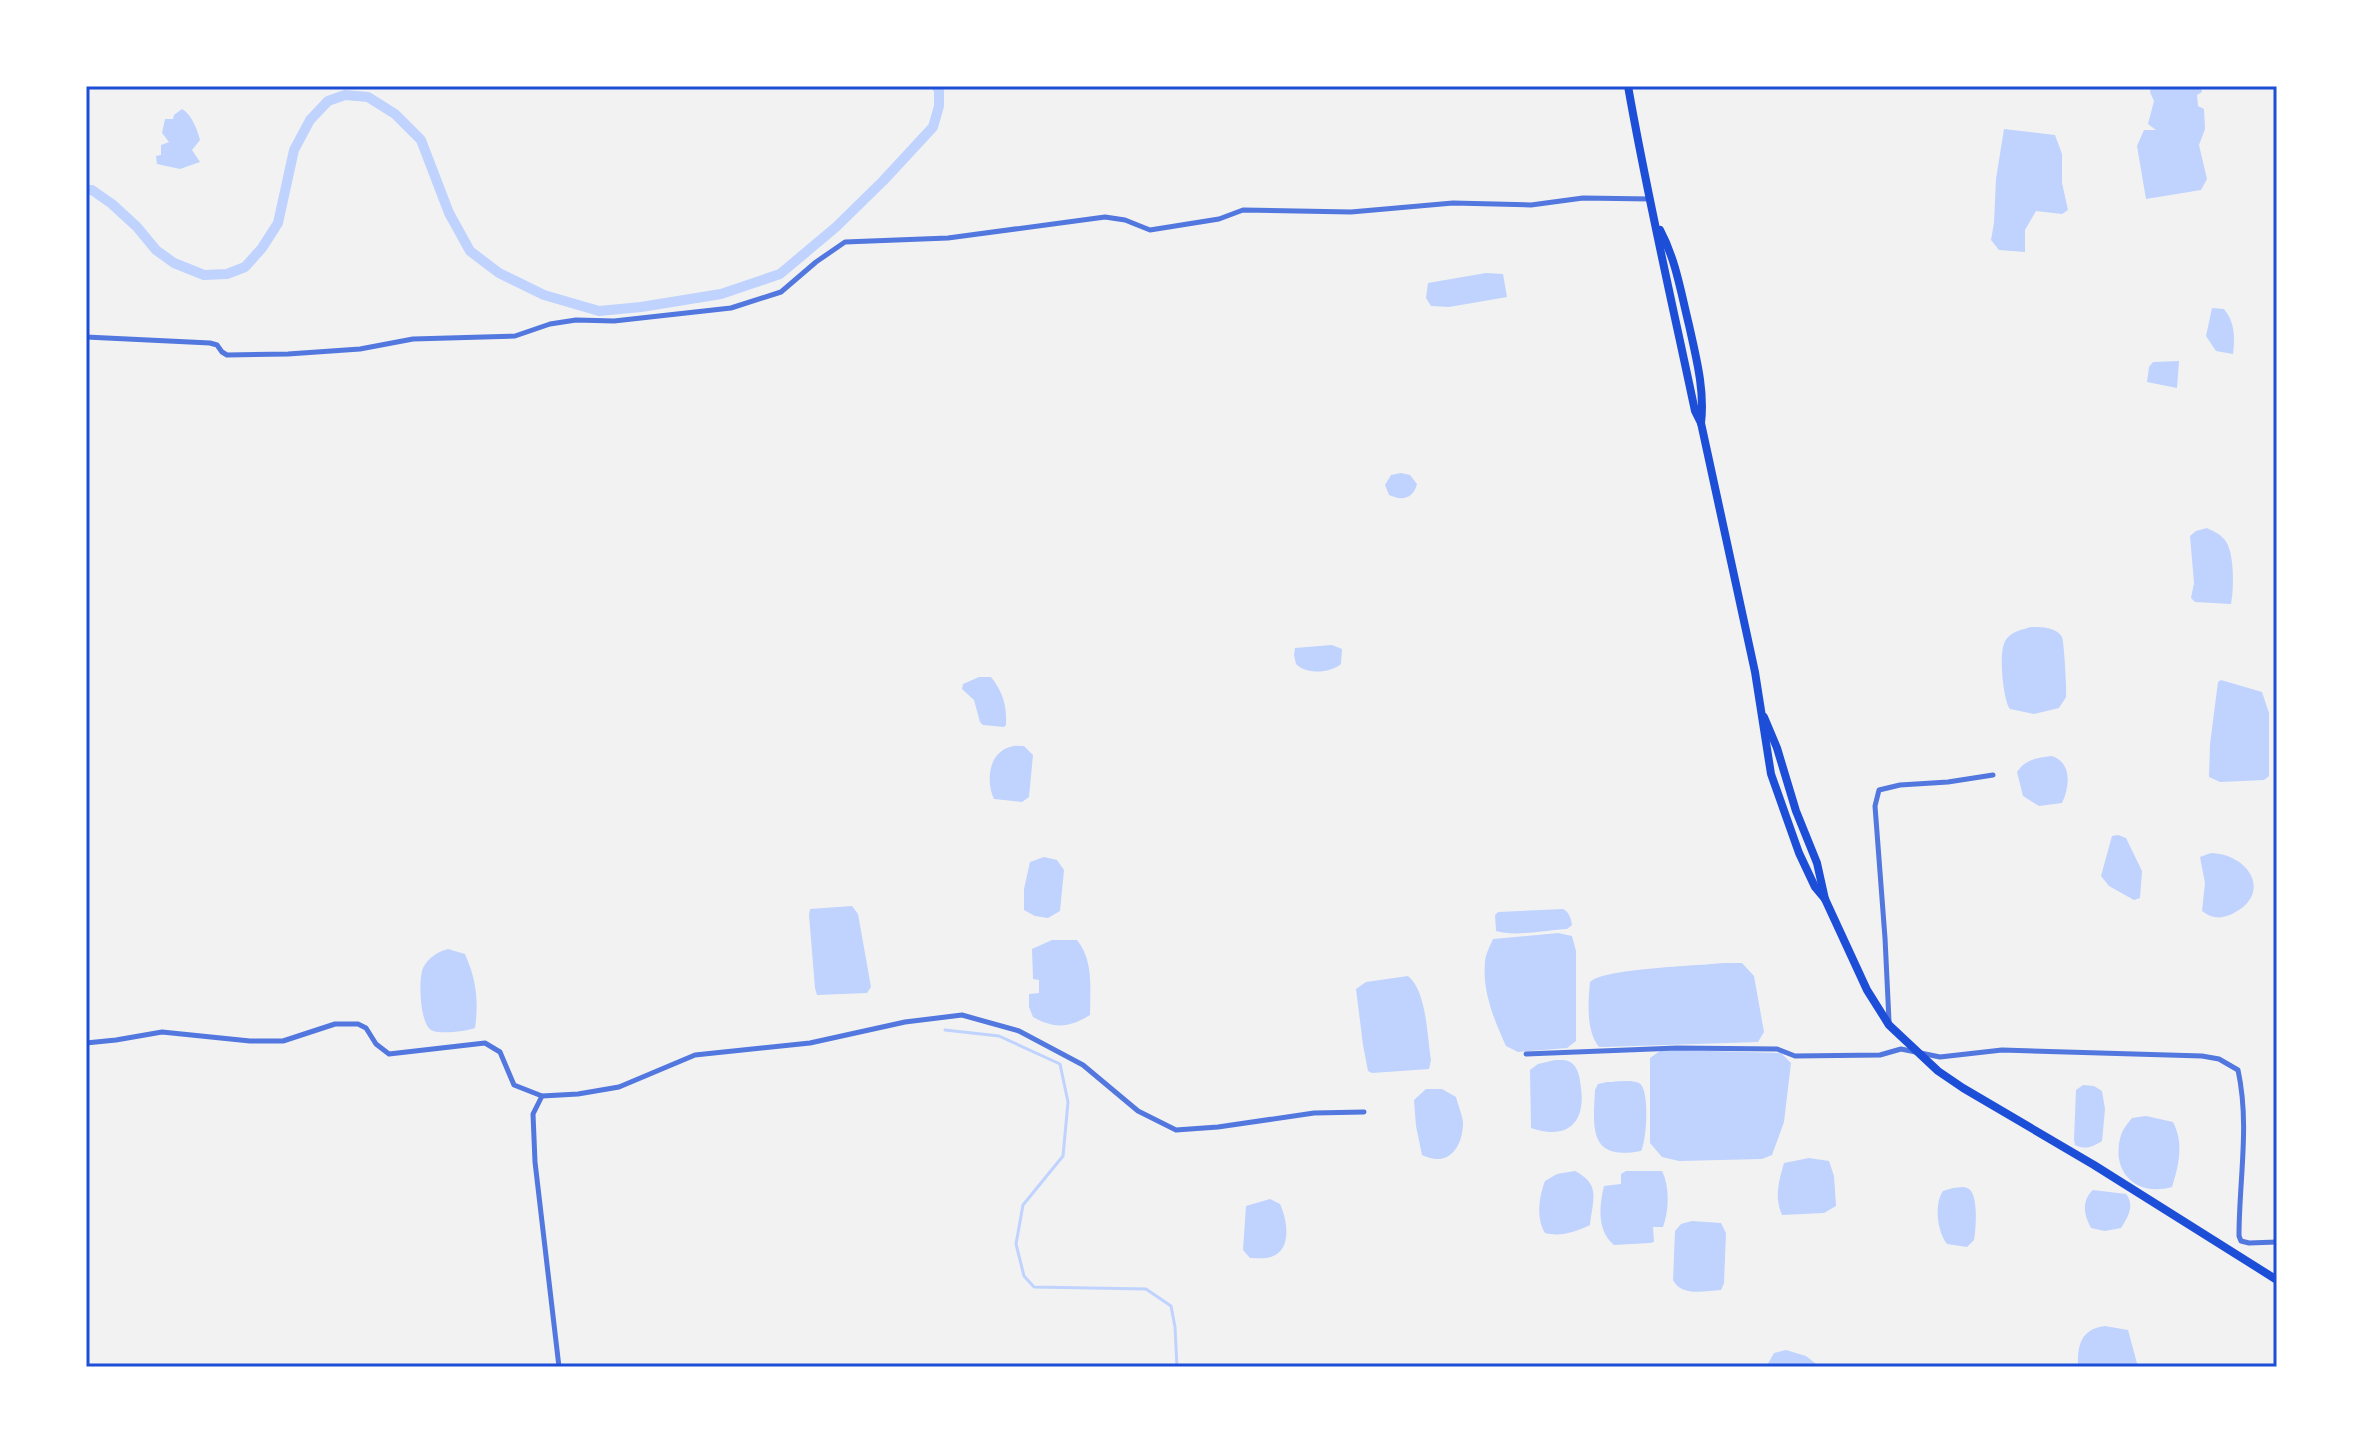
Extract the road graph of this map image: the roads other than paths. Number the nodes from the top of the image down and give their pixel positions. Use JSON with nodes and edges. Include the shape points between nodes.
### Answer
{"nodes":[{"id":1,"x":1628,"y":86,"type":"edge"},
{"id":2,"x":1651,"y":199,"type":"junction"},
{"id":3,"x":86,"y":337,"type":"edge"},
{"id":4,"x":1761,"y":709,"type":"junction"},
{"id":5,"x":1993,"y":775,"type":"dead end"},
{"id":6,"x":1825,"y":899,"type":"junction"},
{"id":7,"x":1889,"y":1025,"type":"junction"},
{"id":8,"x":86,"y":1043,"type":"edge"},
{"id":9,"x":1526,"y":1054,"type":"dead end"},
{"id":10,"x":1918,"y":1054,"type":"junction"},
{"id":11,"x":542,"y":1096,"type":"junction"},
{"id":12,"x":1364,"y":1112,"type":"dead end"},
{"id":13,"x":2277,"y":1242,"type":"edge"},
{"id":14,"x":2277,"y":1280,"type":"edge"},
{"id":15,"x":559,"y":1367,"type":"edge"}],
"edges":[{"from":1,"to":2,"type":"main road"},
{"from":2,"to":3,"type":"street","via":[[1453,203],[1351,212],[1243,210],[1150,230],[1105,217],[948,238],[845,242],[781,292],[731,308],[576,320],[515,336],[413,339],[360,349],[252,356],[227,355],[210,343]]},
{"from":2,"to":4,"type":"main road","via":[[1675,265],[1687,320],[1701,386],[1701,423]]},
{"from":4,"to":6,"type":"main road"},
{"from":4,"to":6,"type":"main road","via":[[1766,753],[1781,804],[1799,853]]},
{"from":5,"to":7,"type":"street","via":[[1879,790],[1875,806]]},
{"from":6,"to":7,"type":"main road"},
{"from":7,"to":10,"type":"main road"},
{"from":8,"to":11,"type":"street","via":[[162,1032],[283,1041],[335,1024],[358,1024],[389,1054],[485,1043],[500,1052],[514,1085]]},
{"from":9,"to":10,"type":"street","via":[[1677,1048],[1777,1049],[1795,1056],[1880,1055],[1901,1049]]},
{"from":10,"to":13,"type":"street","via":[[1940,1057],[2002,1050],[2219,1059],[2238,1070],[2244,1097],[2239,1236],[2249,1243]]},
{"from":10,"to":14,"type":"main road","via":[[1963,1088]]},
{"from":11,"to":12,"type":"street","via":[[619,1087],[695,1055],[810,1043],[962,1015],[1019,1031],[1083,1065],[1138,1111],[1176,1130]]},
{"from":11,"to":15,"type":"street","via":[[533,1114],[535,1162]]}]}
